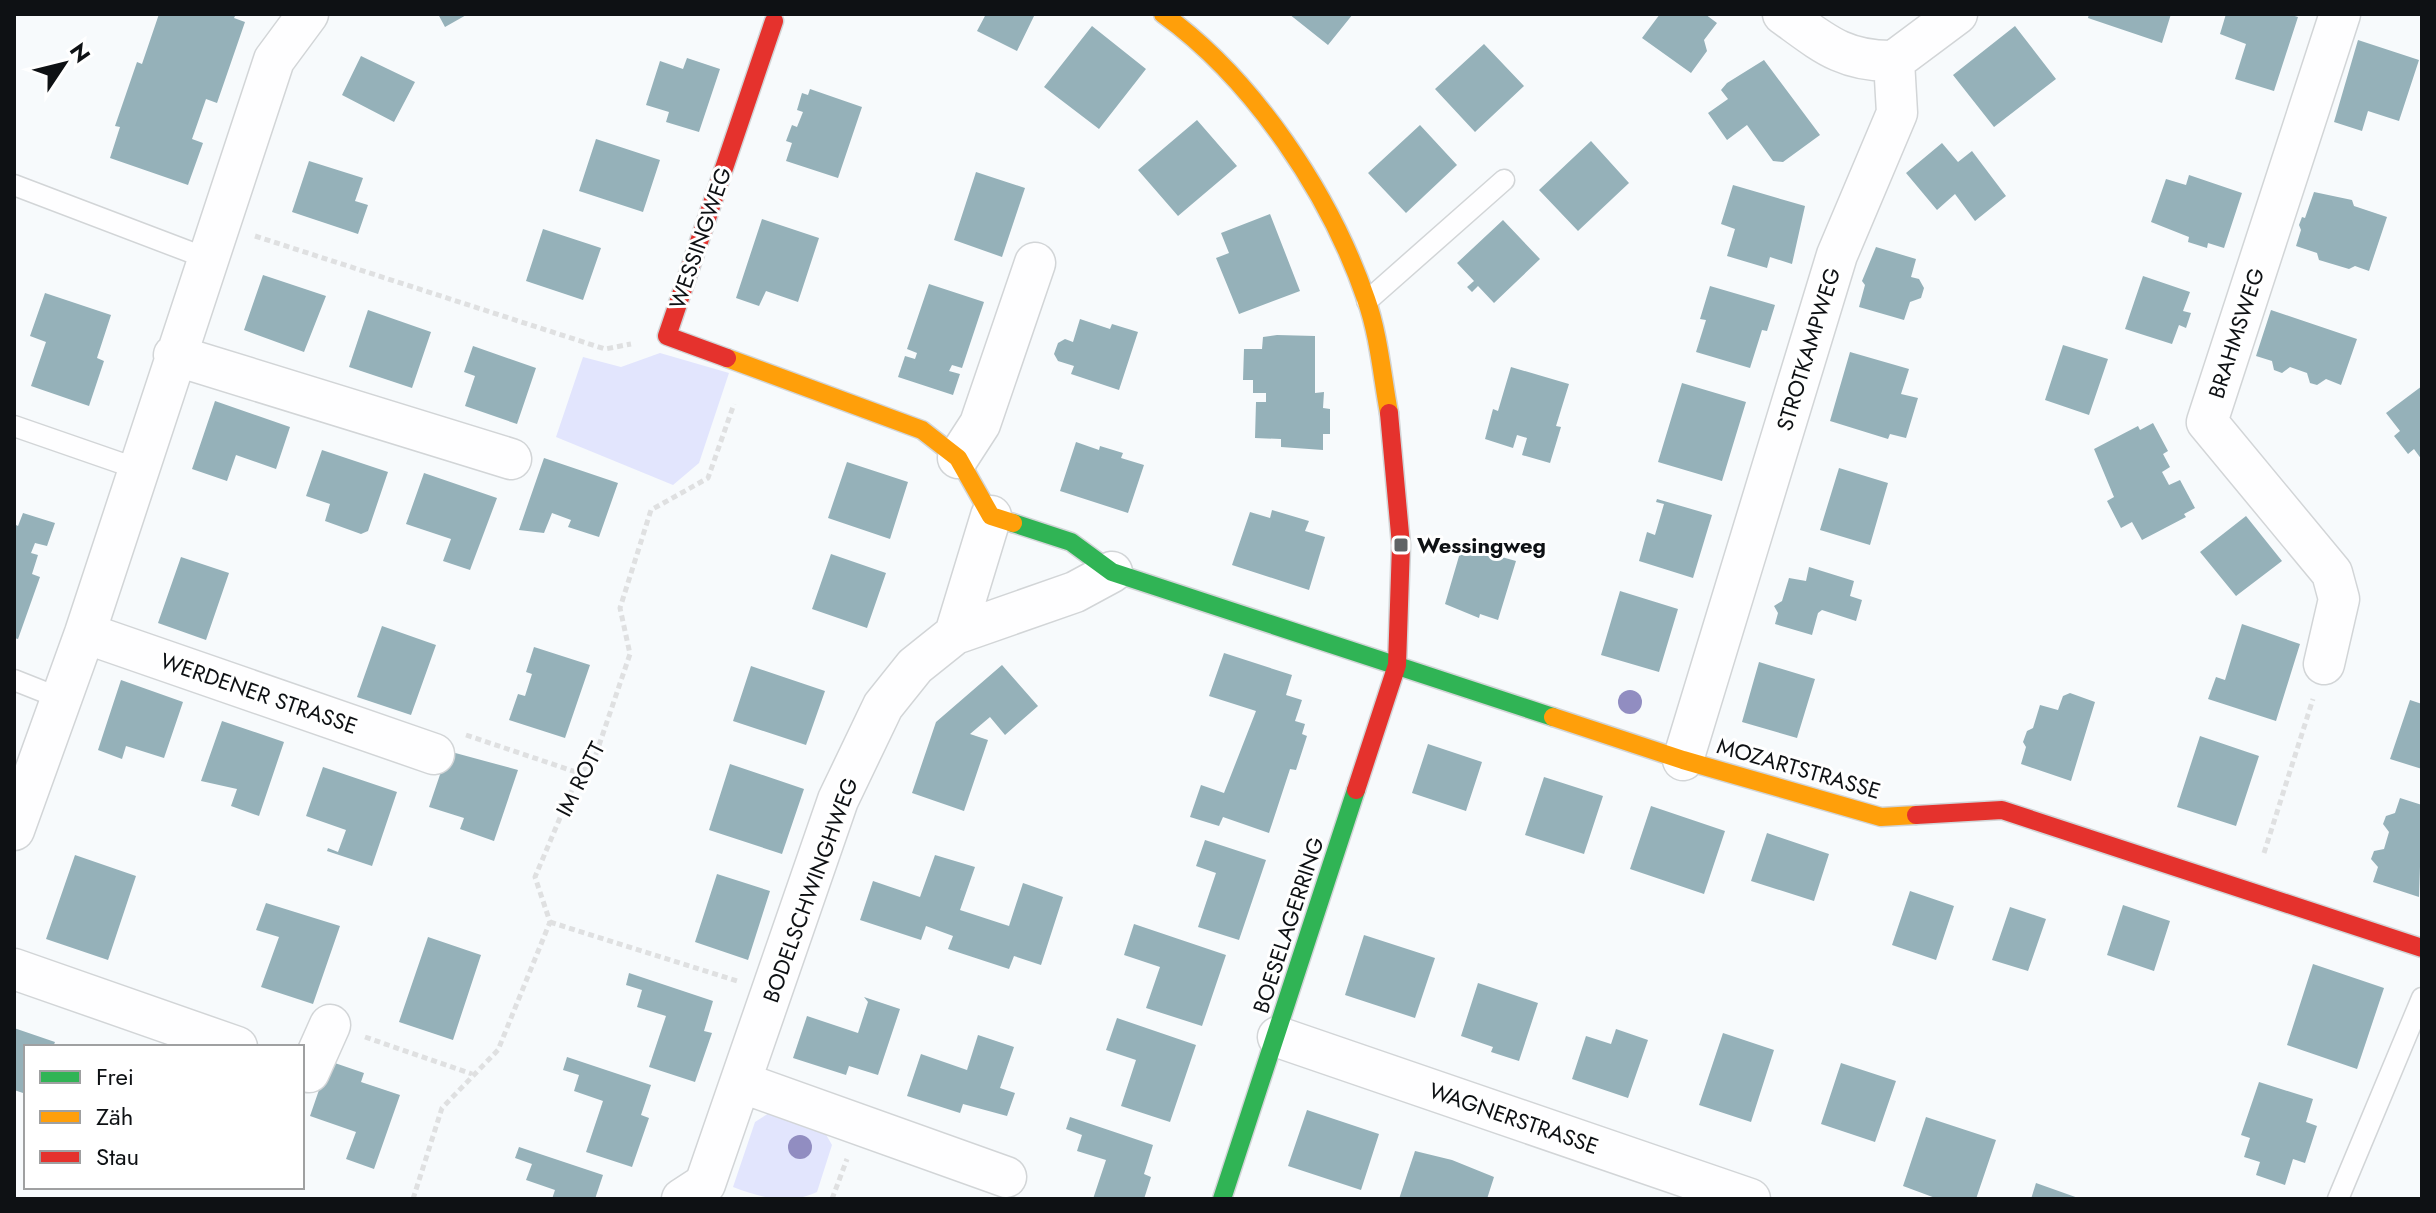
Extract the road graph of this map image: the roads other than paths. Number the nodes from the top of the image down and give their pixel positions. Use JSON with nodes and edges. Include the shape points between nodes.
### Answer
{"nodes":[{"id":1,"x":308,"y":14,"type":"edge"},
{"id":2,"x":1783,"y":14,"type":"edge"},
{"id":3,"x":1957,"y":14,"type":"edge"},
{"id":4,"x":2340,"y":14,"type":"edge"},
{"id":5,"x":774,"y":21,"type":"dead end"},
{"id":6,"x":1188,"y":21,"type":"edge"},
{"id":7,"x":1894,"y":61,"type":"junction"},
{"id":8,"x":1504,"y":180,"type":"dead end"},
{"id":9,"x":14,"y":185,"type":"edge"},
{"id":10,"x":212,"y":240,"type":"junction"},
{"id":11,"x":1035,"y":263,"type":"dead end"},
{"id":12,"x":1367,"y":301,"type":"junction"},
{"id":13,"x":174,"y":355,"type":"junction"},
{"id":14,"x":14,"y":426,"type":"edge"},
{"id":15,"x":958,"y":458,"type":"junction"},
{"id":16,"x":511,"y":459,"type":"dead end"},
{"id":17,"x":138,"y":469,"type":"junction"},
{"id":18,"x":991,"y":516,"type":"junction"},
{"id":19,"x":1112,"y":572,"type":"junction"},
{"id":20,"x":85,"y":633,"type":"junction"},
{"id":21,"x":955,"y":634,"type":"junction"},
{"id":22,"x":2324,"y":664,"type":"road end"},
{"id":23,"x":1397,"y":665,"type":"junction"},
{"id":24,"x":14,"y":680,"type":"edge"},
{"id":25,"x":62,"y":699,"type":"junction"},
{"id":26,"x":434,"y":754,"type":"road end"},
{"id":27,"x":1683,"y":760,"type":"junction"},
{"id":28,"x":14,"y":830,"type":"edge"},
{"id":29,"x":2422,"y":948,"type":"edge"},
{"id":30,"x":14,"y":969,"type":"edge"},
{"id":31,"x":2422,"y":998,"type":"edge"},
{"id":32,"x":330,"y":1025,"type":"road end"},
{"id":33,"x":1278,"y":1037,"type":"junction"},
{"id":34,"x":231,"y":1045,"type":"edge"},
{"id":35,"x":304,"y":1071,"type":"edge"},
{"id":36,"x":743,"y":1083,"type":"junction"},
{"id":37,"x":1006,"y":1177,"type":"dead end"},
{"id":38,"x":682,"y":1199,"type":"edge"},
{"id":39,"x":1222,"y":1199,"type":"edge"},
{"id":40,"x":1750,"y":1199,"type":"edge"},
{"id":41,"x":2338,"y":1199,"type":"edge"}],
"edges":[{"from":1,"to":10,"type":"street","via":[[274,60]]},
{"from":2,"to":7,"type":"street","via":[[1836,52],[1865,61]]},
{"from":3,"to":7,"type":"street"},
{"from":4,"to":22,"type":"street","name":"BRAHMSWEG","via":[[2207,422],[2332,573],[2339,599]]},
{"from":5,"to":15,"type":"street","name":"WESSINGWEG","via":[[667,336],[922,430]]},
{"from":6,"to":12,"type":"street","via":[[1249,95],[1326,204]]},
{"from":7,"to":27,"type":"street","name":"STROTKAMPWEG","via":[[1897,113],[1837,255]]},
{"from":8,"to":12,"type":"lane"},
{"from":9,"to":10,"type":"lane"},
{"from":10,"to":13,"type":"street"},
{"from":11,"to":15,"type":"street","via":[[980,424]]},
{"from":12,"to":23,"type":"street","via":[[1393,445],[1401,545]]},
{"from":13,"to":16,"type":"street"},
{"from":13,"to":17,"type":"street"},
{"from":14,"to":17,"type":"lane"},
{"from":15,"to":18,"type":"street","name":"WESSINGWEG"},
{"from":17,"to":20,"type":"street"},
{"from":18,"to":19,"type":"street","via":[[1071,542]]},
{"from":18,"to":21,"type":"street"},
{"from":19,"to":21,"type":"street","name":"BODELSCHWINGHWEG","via":[[1075,592]]},
{"from":19,"to":23,"type":"street"},
{"from":20,"to":25,"type":"street"},
{"from":20,"to":26,"type":"street","name":"WERDENER STRASSE"},
{"from":21,"to":36,"type":"street","name":"BODELSCHWINGHWEG","via":[[915,666],[883,706],[838,800]]},
{"from":23,"to":27,"type":"street","name":"MOZARTSTRASSE"},
{"from":23,"to":33,"type":"street","name":"BOESELAGERRING"},
{"from":24,"to":25,"type":"lane"},
{"from":25,"to":28,"type":"street"},
{"from":27,"to":29,"type":"street","name":"MOZARTSTRASSE","via":[[1881,817],[2002,810]]},
{"from":30,"to":34,"type":"street"},
{"from":31,"to":41,"type":"lane"},
{"from":32,"to":35,"type":"street","via":[[309,1072]]},
{"from":33,"to":39,"type":"street","name":"BOESELAGERRING"},
{"from":33,"to":40,"type":"street","name":"WAGNERSTRASSE"},
{"from":36,"to":37,"type":"street"},
{"from":36,"to":38,"type":"street","name":"BODELSCHWINGHWEG","via":[[705,1184]]}]}
